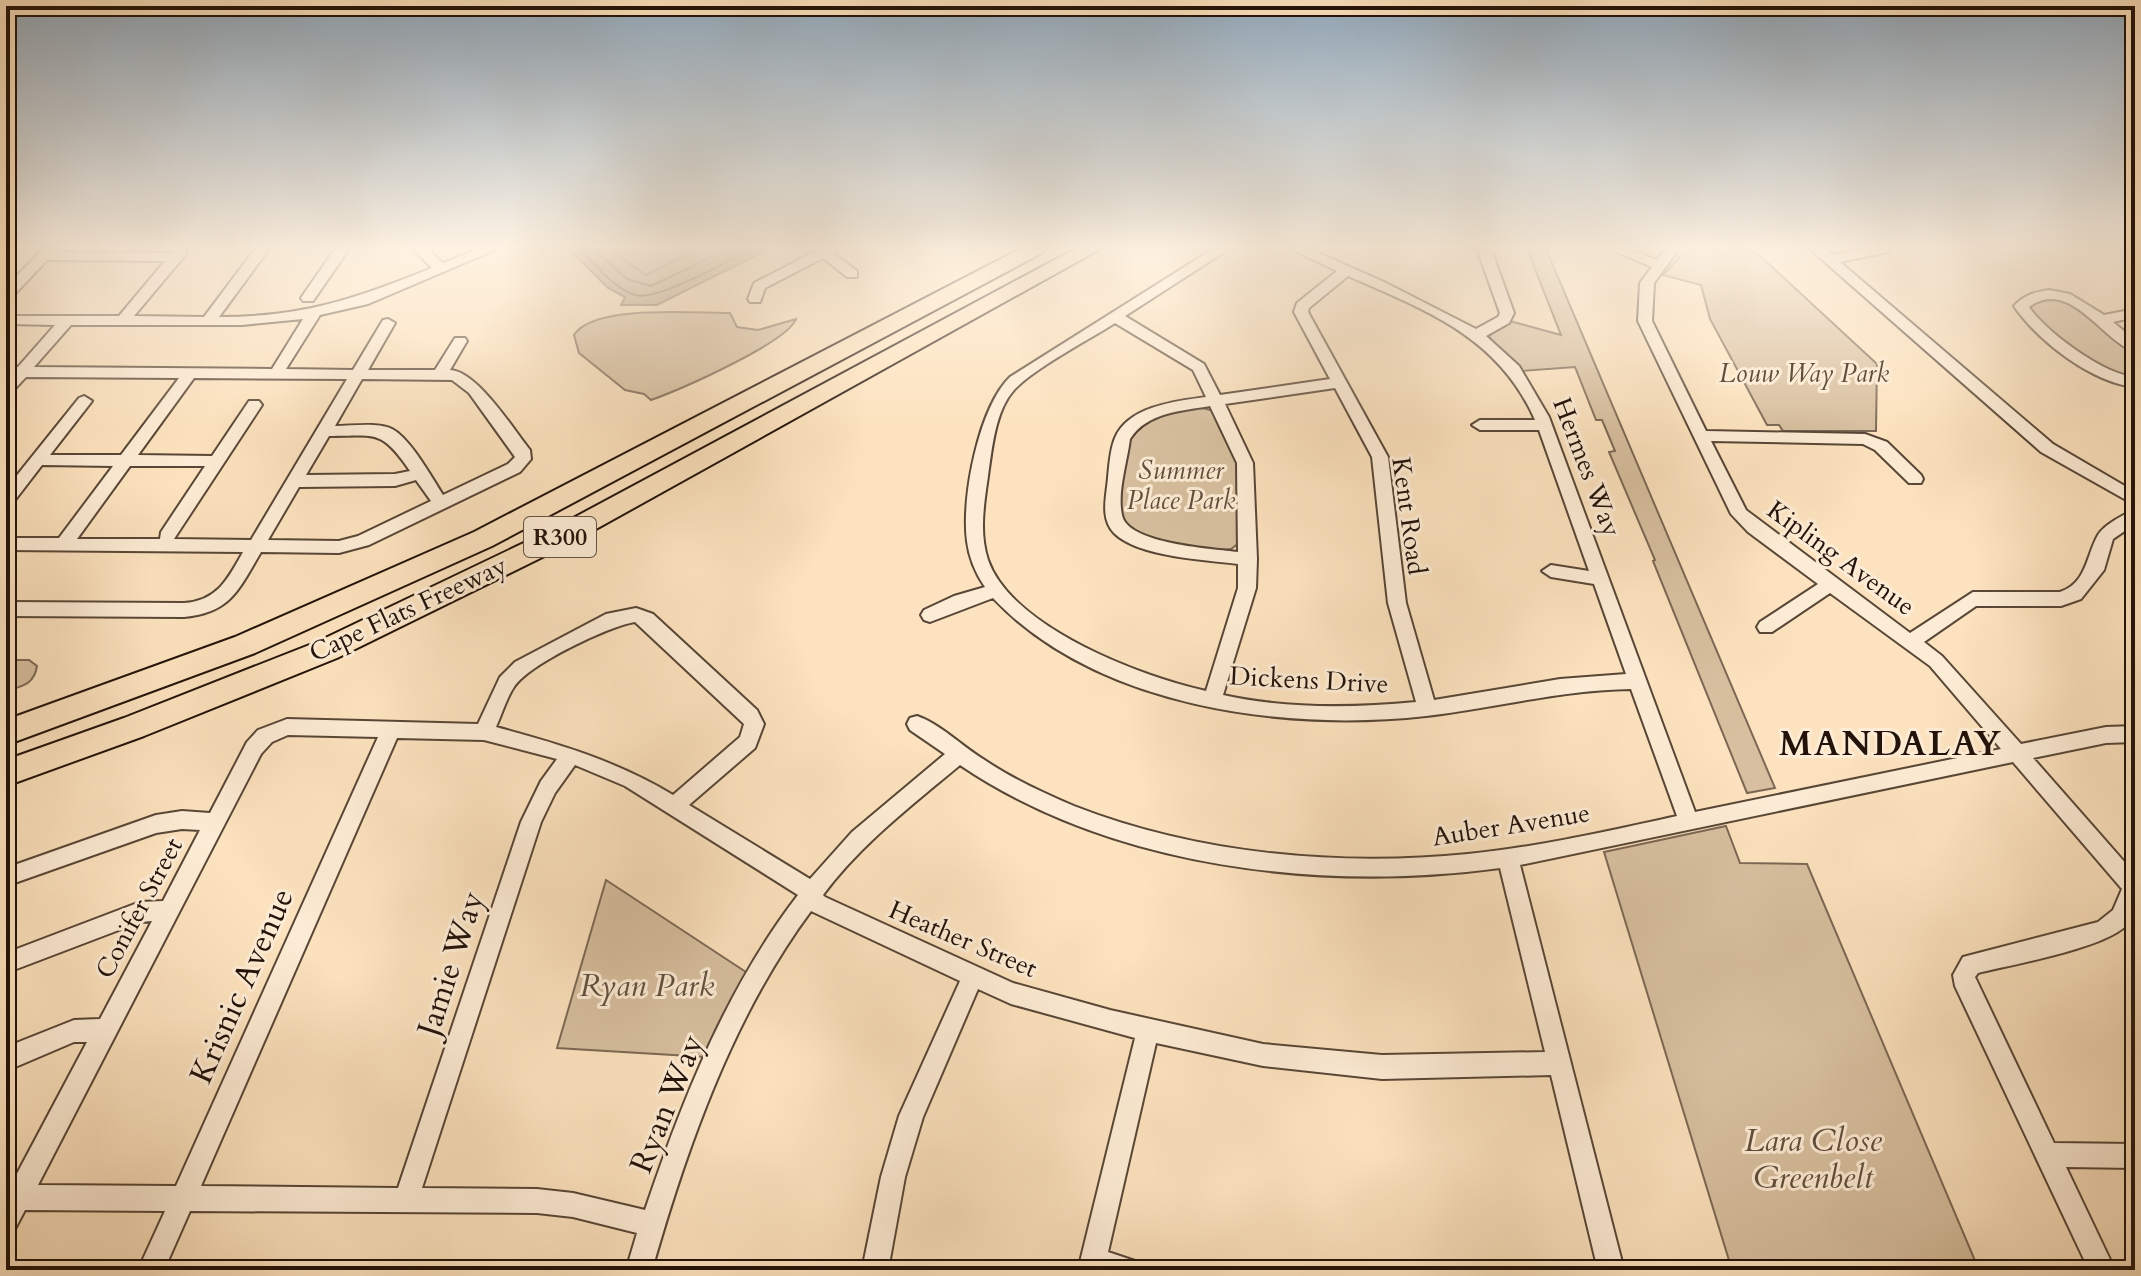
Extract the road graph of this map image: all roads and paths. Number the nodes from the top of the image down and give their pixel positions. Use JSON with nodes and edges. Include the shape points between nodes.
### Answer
{"nodes":[{"id":1,"x":133,"y":309,"type":"edge"},
{"id":2,"x":217,"y":309,"type":"edge"},
{"id":3,"x":342,"y":309,"type":"edge"},
{"id":4,"x":923,"y":309,"type":"edge"},
{"id":5,"x":980,"y":309,"type":"edge"},
{"id":6,"x":1129,"y":309,"type":"edge"},
{"id":7,"x":1302,"y":309,"type":"edge"},
{"id":8,"x":1426,"y":309,"type":"edge"},
{"id":9,"x":1505,"y":309,"type":"edge"},
{"id":10,"x":1646,"y":309,"type":"edge"},
{"id":11,"x":1886,"y":309,"type":"edge"},
{"id":12,"x":2023,"y":309,"type":"edge"},
{"id":13,"x":2084,"y":309,"type":"edge"},
{"id":14,"x":2135,"y":313,"type":"edge"},
{"id":15,"x":1116,"y":317,"type":"junction"},
{"id":16,"x":6,"y":320,"type":"edge"},
{"id":17,"x":67,"y":320,"type":"junction"},
{"id":18,"x":123,"y":320,"type":"junction"},
{"id":19,"x":310,"y":320,"type":"junction"},
{"id":20,"x":2099,"y":320,"type":"junction"},
{"id":21,"x":208,"y":321,"type":"junction"},
{"id":22,"x":388,"y":323,"type":"dead end"},
{"id":23,"x":1475,"y":336,"type":"junction"},
{"id":24,"x":460,"y":341,"type":"dead end"},
{"id":25,"x":2135,"y":347,"type":"edge"},
{"id":26,"x":14,"y":372,"type":"edge"},
{"id":27,"x":190,"y":373,"type":"junction"},
{"id":28,"x":276,"y":374,"type":"junction"},
{"id":29,"x":358,"y":374,"type":"junction"},
{"id":30,"x":440,"y":374,"type":"junction"},
{"id":31,"x":2135,"y":382,"type":"edge"},
{"id":32,"x":1338,"y":383,"type":"junction"},
{"id":33,"x":6,"y":390,"type":"edge"},
{"id":34,"x":1217,"y":400,"type":"junction"},
{"id":35,"x":84,"y":401,"type":"dead end"},
{"id":36,"x":254,"y":405,"type":"dead end"},
{"id":37,"x":1480,"y":425,"type":"dead end"},
{"id":38,"x":1545,"y":425,"type":"junction"},
{"id":39,"x":324,"y":431,"type":"junction"},
{"id":40,"x":1700,"y":436,"type":"junction"},
{"id":41,"x":39,"y":460,"type":"junction"},
{"id":42,"x":126,"y":460,"type":"junction"},
{"id":43,"x":216,"y":461,"type":"junction"},
{"id":44,"x":420,"y":474,"type":"junction"},
{"id":45,"x":1915,"y":479,"type":"dead end"},
{"id":46,"x":295,"y":481,"type":"junction"},
{"id":47,"x":2135,"y":499,"type":"edge"},
{"id":48,"x":6,"y":500,"type":"edge"},
{"id":49,"x":441,"y":504,"type":"junction"},
{"id":50,"x":2135,"y":516,"type":"edge"},
{"id":51,"x":167,"y":536,"type":"dead end"},
{"id":52,"x":6,"y":544,"type":"edge"},
{"id":53,"x":64,"y":544,"type":"junction"},
{"id":54,"x":255,"y":546,"type":"junction"},
{"id":55,"x":1248,"y":559,"type":"junction"},
{"id":56,"x":1551,"y":571,"type":"dead end"},
{"id":57,"x":1602,"y":579,"type":"junction"},
{"id":58,"x":1832,"y":583,"type":"junction"},
{"id":59,"x":994,"y":591,"type":"junction"},
{"id":60,"x":6,"y":609,"type":"edge"},
{"id":61,"x":930,"y":615,"type":"dead end"},
{"id":62,"x":1766,"y":627,"type":"dead end"},
{"id":63,"x":1912,"y":641,"type":"junction"},
{"id":64,"x":1639,"y":681,"type":"junction"},
{"id":65,"x":1212,"y":701,"type":"junction"},
{"id":66,"x":1427,"y":708,"type":"junction"},
{"id":67,"x":917,"y":724,"type":"dead end"},
{"id":68,"x":391,"y":729,"type":"junction"},
{"id":69,"x":484,"y":732,"type":"junction"},
{"id":70,"x":6,"y":733,"type":"edge"},
{"id":71,"x":2135,"y":734,"type":"edge"},
{"id":72,"x":2016,"y":754,"type":"junction"},
{"id":73,"x":571,"y":755,"type":"junction"},
{"id":74,"x":958,"y":755,"type":"junction"},
{"id":75,"x":6,"y":773,"type":"edge"},
{"id":76,"x":674,"y":806,"type":"junction"},
{"id":77,"x":215,"y":822,"type":"junction"},
{"id":78,"x":1689,"y":822,"type":"junction"},
{"id":79,"x":1508,"y":858,"type":"junction"},
{"id":80,"x":6,"y":877,"type":"edge"},
{"id":81,"x":2134,"y":888,"type":"edge"},
{"id":82,"x":811,"y":895,"type":"junction"},
{"id":83,"x":171,"y":910,"type":"junction"},
{"id":84,"x":6,"y":963,"type":"edge"},
{"id":85,"x":973,"y":976,"type":"junction"},
{"id":86,"x":107,"y":1030,"type":"junction"},
{"id":87,"x":1148,"y":1030,"type":"junction"},
{"id":88,"x":6,"y":1059,"type":"edge"},
{"id":89,"x":1559,"y":1063,"type":"junction"},
{"id":90,"x":2047,"y":1155,"type":"junction"},
{"id":91,"x":2135,"y":1156,"type":"edge"},
{"id":92,"x":12,"y":1197,"type":"edge"},
{"id":93,"x":182,"y":1199,"type":"junction"},
{"id":94,"x":406,"y":1200,"type":"junction"},
{"id":95,"x":6,"y":1220,"type":"edge"},
{"id":96,"x":654,"y":1225,"type":"junction"},
{"id":97,"x":1092,"y":1265,"type":"edge"},
{"id":98,"x":151,"y":1270,"type":"edge"},
{"id":99,"x":639,"y":1270,"type":"edge"},
{"id":100,"x":875,"y":1270,"type":"edge"},
{"id":101,"x":1126,"y":1270,"type":"edge"},
{"id":102,"x":1611,"y":1270,"type":"edge"},
{"id":103,"x":2102,"y":1270,"type":"edge"}],
"edges":[{"from":1,"to":18,"type":"street"},
{"from":2,"to":21,"type":"street"},
{"from":3,"to":19,"type":"street"},
{"from":4,"to":70,"type":"highway","name":"Cape Flats Freeway","number":"R300","via":[[455,553],[245,645]]},
{"from":5,"to":75,"type":"highway","name":"Cape Flats Freeway","number":"R300","via":[[587,522],[327,650]]},
{"from":6,"to":15,"type":"street","name":"Dickens Drive"},
{"from":7,"to":32,"type":"street","name":"Kent Road"},
{"from":8,"to":23,"type":"street","name":"Hermes Way"},
{"from":9,"to":23,"type":"street","via":[[1504,320]]},
{"from":10,"to":40,"type":"street","name":"Kipling Avenue","via":[[1645,321]]},
{"from":11,"to":47,"type":"street","via":[[2047,448]]},
{"from":12,"to":31,"type":"street","via":[[2101,374]]},
{"from":13,"to":20,"type":"street"},
{"from":14,"to":20,"type":"street"},
{"from":15,"to":34,"type":"street","via":[[1199,367]]},
{"from":15,"to":59,"type":"street","name":"Dickens Drive","via":[[1015,380],[999,396],[973,517],[977,553]]},
{"from":16,"to":17,"type":"street"},
{"from":17,"to":18,"type":"street"},
{"from":17,"to":26,"type":"street"},
{"from":18,"to":21,"type":"street"},
{"from":19,"to":21,"type":"street"},
{"from":19,"to":28,"type":"street"},
{"from":20,"to":25,"type":"street"},
{"from":22,"to":29,"type":"street"},
{"from":23,"to":38,"type":"street","name":"Hermes Way","via":[[1508,362]]},
{"from":24,"to":30,"type":"street"},
{"from":26,"to":27,"type":"street"},
{"from":26,"to":33,"type":"street"},
{"from":27,"to":28,"type":"street"},
{"from":27,"to":42,"type":"street"},
{"from":28,"to":29,"type":"street"},
{"from":29,"to":30,"type":"street"},
{"from":29,"to":39,"type":"street"},
{"from":30,"to":49,"type":"street","via":[[465,380],[524,454],[514,468]]},
{"from":32,"to":34,"type":"street"},
{"from":32,"to":66,"type":"street","name":"Kent Road","via":[[1380,457],[1397,603]]},
{"from":34,"to":55,"type":"street","via":[[1246,469]]},
{"from":34,"to":55,"type":"street","via":[[1159,409],[1128,430],[1122,439],[1113,520],[1125,534],[1158,546]]},
{"from":35,"to":41,"type":"street"},
{"from":36,"to":43,"type":"street"},
{"from":37,"to":38,"type":"street"},
{"from":38,"to":57,"type":"street","name":"Hermes Way"},
{"from":39,"to":44,"type":"street","via":[[387,433]]},
{"from":39,"to":46,"type":"street"},
{"from":40,"to":45,"type":"street","via":[[1865,439],[1881,446]]},
{"from":40,"to":58,"type":"street","name":"Kipling Avenue","via":[[1739,514]]},
{"from":41,"to":42,"type":"street"},
{"from":41,"to":48,"type":"street"},
{"from":42,"to":43,"type":"street"},
{"from":42,"to":53,"type":"street"},
{"from":43,"to":51,"type":"street"},
{"from":44,"to":46,"type":"street","via":[[395,480]]},
{"from":44,"to":49,"type":"street"},
{"from":46,"to":54,"type":"street"},
{"from":49,"to":54,"type":"street","via":[[350,545]]},
{"from":50,"to":63,"type":"street","via":[[2106,536],[2095,570],[2075,594],[2061,599],[1973,599]]},
{"from":52,"to":53,"type":"street"},
{"from":53,"to":54,"type":"street"},
{"from":54,"to":60,"type":"street","via":[[231,588],[218,602],[196,610]]},
{"from":55,"to":65,"type":"street","via":[[1245,598]]},
{"from":56,"to":57,"type":"street"},
{"from":57,"to":64,"type":"street","name":"Hermes Way"},
{"from":58,"to":62,"type":"street"},
{"from":58,"to":63,"type":"street","name":"Kipling Avenue"},
{"from":59,"to":61,"type":"street"},
{"from":59,"to":65,"type":"street","name":"Dickens Drive","via":[[1029,621],[1093,661]]},
{"from":63,"to":72,"type":"street","name":"Kipling Avenue","via":[[1946,671]]},
{"from":64,"to":66,"type":"street","name":"Dickens Drive","via":[[1572,683]]},
{"from":64,"to":78,"type":"street","name":"Hermes Way"},
{"from":65,"to":66,"type":"street","name":"Dickens Drive","via":[[1336,712]]},
{"from":67,"to":74,"type":"street","name":"Auber Avenue"},
{"from":68,"to":69,"type":"street","name":"Heather Street"},
{"from":68,"to":77,"type":"street","name":"Conifer Street","via":[[272,731],[254,748]]},
{"from":68,"to":93,"type":"street","name":"Krisnic Avenue"},
{"from":69,"to":73,"type":"street","name":"Heather Street"},
{"from":69,"to":76,"type":"street","via":[[507,682],[521,667],[612,619],[636,615],[754,724],[748,742]]},
{"from":71,"to":72,"type":"street","name":"Auber Avenue"},
{"from":72,"to":78,"type":"street","name":"Auber Avenue"},
{"from":72,"to":81,"type":"street","name":"Kipling Avenue"},
{"from":73,"to":76,"type":"street","name":"Heather Street","via":[[619,773]]},
{"from":73,"to":94,"type":"street","name":"Jamie Way","via":[[531,822]]},
{"from":74,"to":79,"type":"street","name":"Auber Avenue","via":[[1023,793],[1079,816],[1220,854],[1379,869]]},
{"from":74,"to":82,"type":"street","name":"Ryan Way","via":[[857,843]]},
{"from":76,"to":82,"type":"street","name":"Heather Street"},
{"from":77,"to":80,"type":"street","via":[[156,824]]},
{"from":77,"to":83,"type":"street","name":"Conifer Street"},
{"from":78,"to":79,"type":"street","name":"Auber Avenue"},
{"from":79,"to":89,"type":"street"},
{"from":81,"to":90,"type":"street","via":[[2121,917],[2104,931],[1971,964],[1965,970],[1966,986]]},
{"from":82,"to":85,"type":"street","name":"Heather Street","via":[[817,904]]},
{"from":82,"to":96,"type":"street","name":"Ryan Way","via":[[770,957],[713,1065]]},
{"from":83,"to":84,"type":"street","via":[[140,912]]},
{"from":83,"to":86,"type":"street","name":"Conifer Street"},
{"from":85,"to":87,"type":"street","name":"Heather Street","via":[[1072,1012]]},
{"from":85,"to":100,"type":"street","via":[[911,1116]]},
{"from":86,"to":88,"type":"street","via":[[74,1031]]},
{"from":86,"to":92,"type":"street","name":"Conifer Street"},
{"from":87,"to":89,"type":"street","name":"Heather Street","via":[[1263,1055],[1382,1067]]},
{"from":87,"to":97,"type":"street"},
{"from":89,"to":102,"type":"street"},
{"from":90,"to":91,"type":"street"},
{"from":90,"to":103,"type":"street"},
{"from":92,"to":93,"type":"street"},
{"from":92,"to":95,"type":"street","name":"Conifer Street"},
{"from":93,"to":94,"type":"street"},
{"from":93,"to":98,"type":"street","name":"Krisnic Avenue"},
{"from":94,"to":96,"type":"street","via":[[537,1201]]},
{"from":96,"to":99,"type":"street","name":"Ryan Way"},
{"from":97,"to":101,"type":"street"}]}
